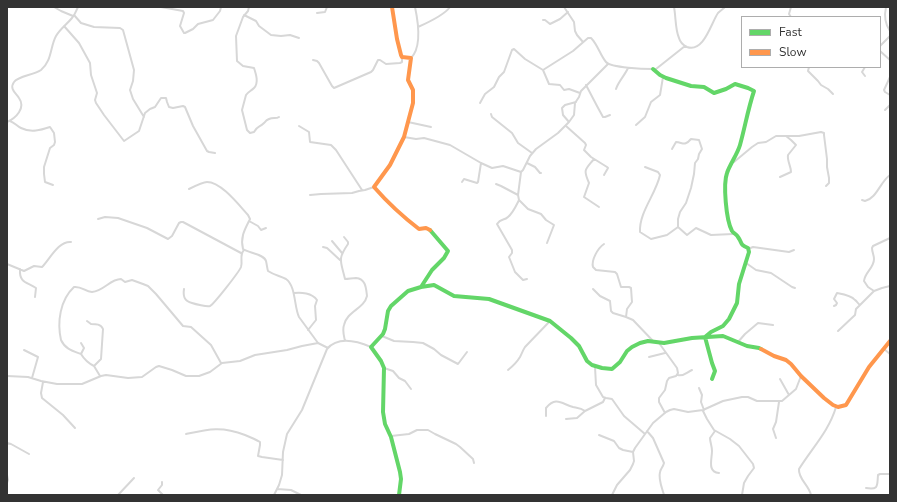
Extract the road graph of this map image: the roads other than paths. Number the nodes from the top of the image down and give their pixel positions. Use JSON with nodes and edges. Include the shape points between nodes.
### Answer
{"nodes":[{"id":1,"x":54,"y":7,"type":"edge"},
{"id":2,"x":78,"y":7,"type":"edge"},
{"id":3,"x":161,"y":7,"type":"edge"},
{"id":4,"x":221,"y":7,"type":"edge"},
{"id":5,"x":249,"y":7,"type":"edge"},
{"id":6,"x":327,"y":7,"type":"edge"},
{"id":7,"x":392,"y":7,"type":"edge"},
{"id":8,"x":415,"y":7,"type":"edge"},
{"id":9,"x":450,"y":7,"type":"edge"},
{"id":10,"x":564,"y":7,"type":"edge"},
{"id":11,"x":674,"y":7,"type":"edge"},
{"id":12,"x":725,"y":7,"type":"edge"},
{"id":13,"x":886,"y":7,"type":"edge"},
{"id":14,"x":568,"y":12,"type":"junction"},
{"id":15,"x":317,"y":13,"type":"dead end"},
{"id":16,"x":244,"y":15,"type":"junction"},
{"id":17,"x":74,"y":16,"type":"junction"},
{"id":18,"x":543,"y":20,"type":"dead end"},
{"id":19,"x":64,"y":26,"type":"junction"},
{"id":20,"x":418,"y":27,"type":"junction"},
{"id":21,"x":890,"y":32,"type":"edge"},
{"id":22,"x":890,"y":36,"type":"edge"},
{"id":23,"x":299,"y":38,"type":"dead end"},
{"id":24,"x":583,"y":42,"type":"junction"},
{"id":25,"x":881,"y":45,"type":"edge"},
{"id":26,"x":685,"y":46,"type":"junction"},
{"id":27,"x":881,"y":52,"type":"edge"},
{"id":28,"x":402,"y":57,"type":"junction"},
{"id":29,"x":411,"y":58,"type":"junction"},
{"id":30,"x":313,"y":60,"type":"dead end"},
{"id":31,"x":890,"y":60,"type":"edge"},
{"id":32,"x":608,"y":64,"type":"junction"},
{"id":33,"x":629,"y":68,"type":"junction"},
{"id":34,"x":809,"y":68,"type":"edge"},
{"id":35,"x":864,"y":68,"type":"edge"},
{"id":36,"x":653,"y":69,"type":"junction"},
{"id":37,"x":543,"y":70,"type":"junction"},
{"id":38,"x":866,"y":76,"type":"dead end"},
{"id":39,"x":663,"y":77,"type":"junction"},
{"id":40,"x":890,"y":77,"type":"edge"},
{"id":41,"x":586,"y":85,"type":"junction"},
{"id":42,"x":616,"y":89,"type":"dead end"},
{"id":43,"x":580,"y":94,"type":"junction"},
{"id":44,"x":833,"y":94,"type":"dead end"},
{"id":45,"x":890,"y":95,"type":"edge"},
{"id":46,"x":576,"y":102,"type":"junction"},
{"id":47,"x":480,"y":103,"type":"dead end"},
{"id":48,"x":890,"y":105,"type":"edge"},
{"id":49,"x":885,"y":110,"type":"dead end"},
{"id":50,"x":491,"y":114,"type":"dead end"},
{"id":51,"x":610,"y":115,"type":"dead end"},
{"id":52,"x":280,"y":116,"type":"dead end"},
{"id":53,"x":144,"y":117,"type":"junction"},
{"id":54,"x":8,"y":122,"type":"edge"},
{"id":55,"x":408,"y":122,"type":"junction"},
{"id":56,"x":570,"y":122,"type":"junction"},
{"id":57,"x":636,"y":125,"type":"dead end"},
{"id":58,"x":299,"y":126,"type":"dead end"},
{"id":59,"x":566,"y":126,"type":"junction"},
{"id":60,"x":431,"y":127,"type":"dead end"},
{"id":61,"x":785,"y":136,"type":"junction"},
{"id":62,"x":404,"y":137,"type":"junction"},
{"id":63,"x":672,"y":149,"type":"dead end"},
{"id":64,"x":215,"y":153,"type":"dead end"},
{"id":65,"x":532,"y":153,"type":"junction"},
{"id":66,"x":594,"y":159,"type":"junction"},
{"id":67,"x":733,"y":162,"type":"junction"},
{"id":68,"x":481,"y":163,"type":"junction"},
{"id":69,"x":527,"y":163,"type":"junction"},
{"id":70,"x":645,"y":167,"type":"dead end"},
{"id":71,"x":521,"y":172,"type":"junction"},
{"id":72,"x":541,"y":172,"type":"dead end"},
{"id":73,"x":604,"y":175,"type":"dead end"},
{"id":74,"x":890,"y":175,"type":"edge"},
{"id":75,"x":780,"y":177,"type":"dead end"},
{"id":76,"x":462,"y":182,"type":"dead end"},
{"id":77,"x":496,"y":184,"type":"dead end"},
{"id":78,"x":53,"y":185,"type":"dead end"},
{"id":79,"x":826,"y":186,"type":"dead end"},
{"id":80,"x":374,"y":187,"type":"junction"},
{"id":81,"x":189,"y":189,"type":"dead end"},
{"id":82,"x":362,"y":190,"type":"junction"},
{"id":83,"x":310,"y":195,"type":"dead end"},
{"id":84,"x":518,"y":195,"type":"junction"},
{"id":85,"x":520,"y":200,"type":"junction"},
{"id":86,"x":862,"y":200,"type":"dead end"},
{"id":87,"x":599,"y":207,"type":"dead end"},
{"id":88,"x":98,"y":220,"type":"dead end"},
{"id":89,"x":249,"y":222,"type":"junction"},
{"id":90,"x":678,"y":227,"type":"junction"},
{"id":91,"x":266,"y":228,"type":"dead end"},
{"id":92,"x":734,"y":234,"type":"junction"},
{"id":93,"x":344,"y":238,"type":"dead end"},
{"id":94,"x":890,"y":238,"type":"edge"},
{"id":95,"x":70,"y":242,"type":"dead end"},
{"id":96,"x":332,"y":242,"type":"dead end"},
{"id":97,"x":547,"y":243,"type":"dead end"},
{"id":98,"x":604,"y":244,"type":"dead end"},
{"id":99,"x":323,"y":247,"type":"dead end"},
{"id":100,"x":748,"y":249,"type":"junction"},
{"id":101,"x":244,"y":250,"type":"junction"},
{"id":102,"x":794,"y":250,"type":"dead end"},
{"id":103,"x":241,"y":253,"type":"junction"},
{"id":104,"x":342,"y":253,"type":"junction"},
{"id":105,"x":340,"y":260,"type":"junction"},
{"id":106,"x":746,"y":263,"type":"junction"},
{"id":107,"x":7,"y":264,"type":"edge"},
{"id":108,"x":20,"y":269,"type":"junction"},
{"id":109,"x":527,"y":279,"type":"dead end"},
{"id":110,"x":890,"y":286,"type":"edge"},
{"id":111,"x":421,"y":287,"type":"junction"},
{"id":112,"x":795,"y":288,"type":"dead end"},
{"id":113,"x":184,"y":289,"type":"dead end"},
{"id":114,"x":593,"y":289,"type":"dead end"},
{"id":115,"x":874,"y":291,"type":"junction"},
{"id":116,"x":294,"y":294,"type":"junction"},
{"id":117,"x":36,"y":297,"type":"dead end"},
{"id":118,"x":860,"y":305,"type":"junction"},
{"id":119,"x":834,"y":306,"type":"dead end"},
{"id":120,"x":626,"y":317,"type":"junction"},
{"id":121,"x":87,"y":321,"type":"dead end"},
{"id":122,"x":550,"y":321,"type":"junction"},
{"id":123,"x":773,"y":325,"type":"dead end"},
{"id":124,"x":308,"y":330,"type":"junction"},
{"id":125,"x":838,"y":330,"type":"dead end"},
{"id":126,"x":382,"y":336,"type":"junction"},
{"id":127,"x":705,"y":336,"type":"junction"},
{"id":128,"x":345,"y":341,"type":"junction"},
{"id":129,"x":890,"y":341,"type":"edge"},
{"id":130,"x":738,"y":342,"type":"junction"},
{"id":131,"x":81,"y":343,"type":"dead end"},
{"id":132,"x":318,"y":343,"type":"junction"},
{"id":133,"x":657,"y":343,"type":"junction"},
{"id":134,"x":371,"y":347,"type":"junction"},
{"id":135,"x":328,"y":348,"type":"junction"},
{"id":136,"x":884,"y":349,"type":"junction"},
{"id":137,"x":24,"y":350,"type":"dead end"},
{"id":138,"x":467,"y":352,"type":"dead end"},
{"id":139,"x":665,"y":353,"type":"junction"},
{"id":140,"x":82,"y":354,"type":"junction"},
{"id":141,"x":890,"y":354,"type":"edge"},
{"id":142,"x":649,"y":357,"type":"dead end"},
{"id":143,"x":221,"y":363,"type":"junction"},
{"id":144,"x":94,"y":366,"type":"junction"},
{"id":145,"x":595,"y":367,"type":"junction"},
{"id":146,"x":384,"y":368,"type":"junction"},
{"id":147,"x":508,"y":370,"type":"dead end"},
{"id":148,"x":692,"y":370,"type":"dead end"},
{"id":149,"x":678,"y":375,"type":"junction"},
{"id":150,"x":7,"y":376,"type":"edge"},
{"id":151,"x":100,"y":376,"type":"junction"},
{"id":152,"x":801,"y":376,"type":"junction"},
{"id":153,"x":32,"y":378,"type":"junction"},
{"id":154,"x":712,"y":378,"type":"dead end"},
{"id":155,"x":780,"y":379,"type":"dead end"},
{"id":156,"x":43,"y":382,"type":"junction"},
{"id":157,"x":698,"y":388,"type":"dead end"},
{"id":158,"x":411,"y":389,"type":"dead end"},
{"id":159,"x":789,"y":395,"type":"junction"},
{"id":160,"x":605,"y":398,"type":"junction"},
{"id":161,"x":779,"y":402,"type":"junction"},
{"id":162,"x":836,"y":407,"type":"junction"},
{"id":163,"x":704,"y":410,"type":"junction"},
{"id":164,"x":585,"y":411,"type":"junction"},
{"id":165,"x":665,"y":413,"type":"junction"},
{"id":166,"x":546,"y":416,"type":"dead end"},
{"id":167,"x":566,"y":419,"type":"dead end"},
{"id":168,"x":75,"y":428,"type":"dead end"},
{"id":169,"x":647,"y":431,"type":"junction"},
{"id":170,"x":715,"y":431,"type":"junction"},
{"id":171,"x":186,"y":434,"type":"dead end"},
{"id":172,"x":645,"y":434,"type":"junction"},
{"id":173,"x":600,"y":435,"type":"dead end"},
{"id":174,"x":391,"y":436,"type":"junction"},
{"id":175,"x":776,"y":438,"type":"dead end"},
{"id":176,"x":7,"y":444,"type":"edge"},
{"id":177,"x":633,"y":452,"type":"junction"},
{"id":178,"x":29,"y":454,"type":"dead end"},
{"id":179,"x":283,"y":460,"type":"junction"},
{"id":180,"x":474,"y":463,"type":"dead end"},
{"id":181,"x":719,"y":473,"type":"dead end"},
{"id":182,"x":890,"y":474,"type":"edge"},
{"id":183,"x":7,"y":475,"type":"edge"},
{"id":184,"x":134,"y":478,"type":"dead end"},
{"id":185,"x":162,"y":482,"type":"dead end"},
{"id":186,"x":7,"y":483,"type":"edge"},
{"id":187,"x":277,"y":488,"type":"junction"},
{"id":188,"x":866,"y":488,"type":"dead end"},
{"id":189,"x":118,"y":495,"type":"edge"},
{"id":190,"x":163,"y":495,"type":"edge"},
{"id":191,"x":274,"y":495,"type":"edge"},
{"id":192,"x":301,"y":495,"type":"edge"},
{"id":193,"x":399,"y":495,"type":"edge"},
{"id":194,"x":612,"y":495,"type":"edge"},
{"id":195,"x":664,"y":495,"type":"edge"},
{"id":196,"x":742,"y":495,"type":"edge"},
{"id":197,"x":811,"y":495,"type":"edge"}],
"edges":[{"from":1,"to":17,"type":"street"},
{"from":2,"to":17,"type":"street"},
{"from":3,"to":4,"type":"street","via":[[183,11],[180,26],[184,33],[198,24],[213,20]]},
{"from":5,"to":16,"type":"street"},
{"from":6,"to":15,"type":"street","via":[[326,12]]},
{"from":7,"to":28,"type":"street"},
{"from":8,"to":20,"type":"street"},
{"from":9,"to":20,"type":"street"},
{"from":10,"to":14,"type":"street"},
{"from":11,"to":26,"type":"street","via":[[679,40]]},
{"from":12,"to":26,"type":"street","via":[[698,46]]},
{"from":13,"to":21,"type":"street","via":[[886,22]]},
{"from":14,"to":18,"type":"street","via":[[550,24]]},
{"from":14,"to":24,"type":"street","via":[[575,23],[577,36]]},
{"from":16,"to":23,"type":"street","via":[[271,35],[290,35]]},
{"from":16,"to":52,"type":"street","via":[[236,37],[237,61],[243,66],[254,68],[257,81],[254,88],[247,93],[242,110],[247,130],[250,133],[254,132],[266,120]]},
{"from":17,"to":19,"type":"street"},
{"from":17,"to":53,"type":"street","via":[[82,23],[94,27],[123,30],[134,70],[130,90]]},
{"from":19,"to":53,"type":"street","via":[[79,43],[90,63],[97,93],[96,103],[124,141],[139,131]]},
{"from":19,"to":54,"type":"street","via":[[55,38],[49,60],[44,67],[13,83],[12,88],[21,107],[17,115]]},
{"from":20,"to":29,"type":"street","via":[[416,52]]},
{"from":22,"to":25,"type":"street"},
{"from":24,"to":32,"type":"street","via":[[592,38]]},
{"from":24,"to":37,"type":"street"},
{"from":26,"to":36,"type":"street"},
{"from":27,"to":31,"type":"street"},
{"from":28,"to":29,"type":"street"},
{"from":28,"to":30,"type":"street","via":[[400,64],[386,64],[378,60],[371,72],[334,88],[318,62]]},
{"from":29,"to":55,"type":"street","via":[[408,80],[414,90]]},
{"from":32,"to":33,"type":"street"},
{"from":32,"to":41,"type":"street"},
{"from":33,"to":36,"type":"street"},
{"from":33,"to":42,"type":"street"},
{"from":34,"to":44,"type":"street","via":[[821,85]]},
{"from":35,"to":38,"type":"street","via":[[862,72]]},
{"from":36,"to":39,"type":"street"},
{"from":37,"to":43,"type":"street","via":[[549,84],[560,85],[564,90],[569,88]]},
{"from":37,"to":47,"type":"street","via":[[513,49],[504,72]]},
{"from":39,"to":57,"type":"street","via":[[660,95],[650,102],[645,117]]},
{"from":39,"to":67,"type":"street","via":[[687,85],[704,87],[714,93],[735,84],[754,91]]},
{"from":40,"to":45,"type":"street","via":[[884,90]]},
{"from":41,"to":43,"type":"street"},
{"from":41,"to":51,"type":"street","via":[[603,117]]},
{"from":43,"to":46,"type":"street"},
{"from":46,"to":56,"type":"street"},
{"from":46,"to":56,"type":"street","via":[[562,108],[563,115]]},
{"from":48,"to":49,"type":"street"},
{"from":50,"to":65,"type":"street","via":[[512,133],[518,143]]},
{"from":53,"to":64,"type":"street","via":[[162,97],[166,98],[168,106],[184,106],[207,151]]},
{"from":54,"to":78,"type":"street","via":[[30,130],[50,127],[55,142],[49,150],[44,174],[45,182]]},
{"from":55,"to":60,"type":"street"},
{"from":55,"to":62,"type":"street"},
{"from":56,"to":59,"type":"street"},
{"from":58,"to":82,"type":"street","via":[[309,132],[310,142],[331,146],[336,150]]},
{"from":59,"to":65,"type":"street"},
{"from":59,"to":66,"type":"street","via":[[584,142],[585,151]]},
{"from":61,"to":67,"type":"street","via":[[776,136],[758,143]]},
{"from":61,"to":75,"type":"street","via":[[796,145],[787,157],[791,172]]},
{"from":61,"to":79,"type":"street","via":[[823,132],[829,178]]},
{"from":62,"to":68,"type":"street","via":[[424,138],[450,144]]},
{"from":62,"to":80,"type":"street","via":[[390,165]]},
{"from":63,"to":90,"type":"street","via":[[676,142],[688,143],[691,139],[700,140],[702,148],[695,163],[686,203],[680,212]]},
{"from":65,"to":69,"type":"street"},
{"from":66,"to":73,"type":"street","via":[[608,168]]},
{"from":66,"to":87,"type":"street","via":[[586,170],[589,183],[584,197]]},
{"from":67,"to":92,"type":"street","via":[[727,173],[725,187],[728,217]]},
{"from":68,"to":71,"type":"street","via":[[492,168],[504,166]]},
{"from":68,"to":76,"type":"street","via":[[478,182],[464,179]]},
{"from":69,"to":71,"type":"street"},
{"from":69,"to":72,"type":"street"},
{"from":70,"to":90,"type":"street","via":[[660,175],[642,216],[640,232],[651,239],[667,235]]},
{"from":71,"to":84,"type":"street"},
{"from":74,"to":86,"type":"street","via":[[869,200]]},
{"from":77,"to":84,"type":"street"},
{"from":80,"to":82,"type":"street"},
{"from":80,"to":111,"type":"street","via":[[407,220],[421,230],[429,229],[448,252]]},
{"from":81,"to":89,"type":"street","via":[[206,182],[217,184],[248,215]]},
{"from":82,"to":83,"type":"street","via":[[352,193]]},
{"from":84,"to":85,"type":"street"},
{"from":85,"to":97,"type":"street","via":[[528,209],[541,214],[554,225]]},
{"from":85,"to":109,"type":"street","via":[[510,215],[497,224],[512,250],[509,257],[514,271],[522,280]]},
{"from":88,"to":103,"type":"street","via":[[105,216],[118,218],[168,239],[179,223],[183,222]]},
{"from":89,"to":91,"type":"street","via":[[261,230]]},
{"from":89,"to":101,"type":"street","via":[[242,236]]},
{"from":90,"to":92,"type":"street","via":[[687,235],[696,228],[711,235]]},
{"from":92,"to":100,"type":"street"},
{"from":93,"to":104,"type":"street","via":[[348,244]]},
{"from":94,"to":115,"type":"street","via":[[872,248],[874,261],[864,281]]},
{"from":95,"to":108,"type":"street","via":[[59,246],[42,267],[34,266],[24,271]]},
{"from":96,"to":104,"type":"street"},
{"from":98,"to":120,"type":"street","via":[[593,260],[593,267],[596,270],[615,272],[621,287],[631,288],[632,302],[627,309]]},
{"from":99,"to":105,"type":"street"},
{"from":100,"to":102,"type":"street","via":[[753,247],[789,252]]},
{"from":100,"to":106,"type":"street"},
{"from":101,"to":103,"type":"street"},
{"from":101,"to":116,"type":"street","via":[[265,258],[268,271],[288,281]]},
{"from":103,"to":113,"type":"street","via":[[239,271],[210,306],[186,300],[183,296]]},
{"from":104,"to":105,"type":"street"},
{"from":105,"to":128,"type":"street","via":[[345,279],[356,278],[363,281],[367,296],[363,304],[345,321]]},
{"from":106,"to":112,"type":"street","via":[[756,270],[771,273]]},
{"from":106,"to":127,"type":"street","via":[[739,284],[737,303],[729,319],[723,326]]},
{"from":107,"to":108,"type":"street"},
{"from":108,"to":117,"type":"street","via":[[23,281],[36,288]]},
{"from":110,"to":115,"type":"street"},
{"from":111,"to":122,"type":"street","via":[[434,285],[454,296],[490,299]]},
{"from":111,"to":126,"type":"street","via":[[408,291],[391,306]]},
{"from":114,"to":120,"type":"street","via":[[610,301],[613,313]]},
{"from":115,"to":118,"type":"street"},
{"from":116,"to":124,"type":"street","via":[[297,313]]},
{"from":116,"to":124,"type":"street","via":[[312,295],[317,300],[316,320]]},
{"from":118,"to":119,"type":"street","via":[[855,299],[837,293],[834,299],[837,303]]},
{"from":118,"to":125,"type":"street","via":[[855,310],[855,315]]},
{"from":120,"to":133,"type":"street","via":[[633,320]]},
{"from":121,"to":144,"type":"street","via":[[103,329],[101,359]]},
{"from":122,"to":145,"type":"street","via":[[579,346],[587,361]]},
{"from":122,"to":147,"type":"street","via":[[525,347],[521,356]]},
{"from":123,"to":130,"type":"street","via":[[758,323]]},
{"from":124,"to":132,"type":"street"},
{"from":126,"to":134,"type":"street"},
{"from":126,"to":138,"type":"street","via":[[394,341],[423,343],[458,364]]},
{"from":127,"to":130,"type":"street","via":[[723,336]]},
{"from":127,"to":133,"type":"street"},
{"from":127,"to":154,"type":"street","via":[[715,371]]},
{"from":128,"to":134,"type":"street","via":[[356,341]]},
{"from":128,"to":135,"type":"street"},
{"from":129,"to":136,"type":"street"},
{"from":130,"to":152,"type":"street","via":[[786,360]]},
{"from":131,"to":140,"type":"street","via":[[84,348]]},
{"from":132,"to":135,"type":"street"},
{"from":132,"to":143,"type":"street"},
{"from":133,"to":139,"type":"street"},
{"from":133,"to":145,"type":"street","via":[[645,342],[632,347],[612,369]]},
{"from":134,"to":146,"type":"street"},
{"from":135,"to":179,"type":"street","via":[[302,410],[287,434]]},
{"from":136,"to":141,"type":"street"},
{"from":136,"to":162,"type":"street","via":[[846,405]]},
{"from":137,"to":153,"type":"street","via":[[38,357]]},
{"from":139,"to":142,"type":"street"},
{"from":139,"to":149,"type":"street","via":[[677,368]]},
{"from":140,"to":143,"type":"street","via":[[67,348],[61,340],[59,319],[67,296],[74,287],[93,292],[103,289],[116,279],[121,279],[148,286],[184,327],[191,328],[211,345]]},
{"from":140,"to":144,"type":"street"},
{"from":143,"to":151,"type":"street","via":[[210,372],[199,376],[186,376],[159,366],[142,377]]},
{"from":144,"to":151,"type":"street"},
{"from":145,"to":160,"type":"street","via":[[595,384]]},
{"from":146,"to":158,"type":"street","via":[[393,371]]},
{"from":146,"to":174,"type":"street","via":[[383,412]]},
{"from":148,"to":149,"type":"street","via":[[684,375]]},
{"from":149,"to":165,"type":"street","via":[[669,378],[659,398]]},
{"from":150,"to":153,"type":"street"},
{"from":151,"to":156,"type":"street","via":[[82,384]]},
{"from":152,"to":159,"type":"street","via":[[796,389]]},
{"from":152,"to":162,"type":"street"},
{"from":153,"to":156,"type":"street"},
{"from":155,"to":159,"type":"street"},
{"from":156,"to":168,"type":"street","via":[[42,398],[65,416]]},
{"from":157,"to":163,"type":"street","via":[[702,395]]},
{"from":159,"to":161,"type":"street"},
{"from":160,"to":164,"type":"street","via":[[603,402]]},
{"from":160,"to":172,"type":"street","via":[[612,399],[625,417]]},
{"from":161,"to":163,"type":"street","via":[[742,397],[723,401]]},
{"from":161,"to":175,"type":"street","via":[[773,429]]},
{"from":162,"to":197,"type":"street","via":[[826,430],[799,469],[799,475]]},
{"from":163,"to":165,"type":"street","via":[[688,412],[672,409]]},
{"from":163,"to":170,"type":"street"},
{"from":164,"to":166,"type":"street","via":[[562,402],[554,402],[546,408]]},
{"from":164,"to":167,"type":"street","via":[[577,418]]},
{"from":165,"to":169,"type":"street"},
{"from":169,"to":172,"type":"street"},
{"from":169,"to":195,"type":"street","via":[[653,438],[664,463],[659,477]]},
{"from":170,"to":181,"type":"street","via":[[710,439],[711,460],[712,469]]},
{"from":170,"to":196,"type":"street","via":[[739,446],[754,466],[746,479]]},
{"from":171,"to":179,"type":"street","via":[[210,429],[235,431],[260,442],[258,456]]},
{"from":172,"to":177,"type":"street"},
{"from":173,"to":177,"type":"street","via":[[623,450]]},
{"from":174,"to":180,"type":"street","via":[[428,430],[456,444],[473,459]]},
{"from":174,"to":193,"type":"street","via":[[401,479]]},
{"from":176,"to":178,"type":"street"},
{"from":177,"to":194,"type":"street","via":[[633,464]]},
{"from":179,"to":187,"type":"street","via":[[282,475]]},
{"from":182,"to":188,"type":"street","via":[[880,474],[877,486]]},
{"from":183,"to":186,"type":"street"},
{"from":184,"to":189,"type":"street"},
{"from":185,"to":190,"type":"street","via":[[158,490]]},
{"from":187,"to":191,"type":"street"},
{"from":187,"to":192,"type":"street"}]}
